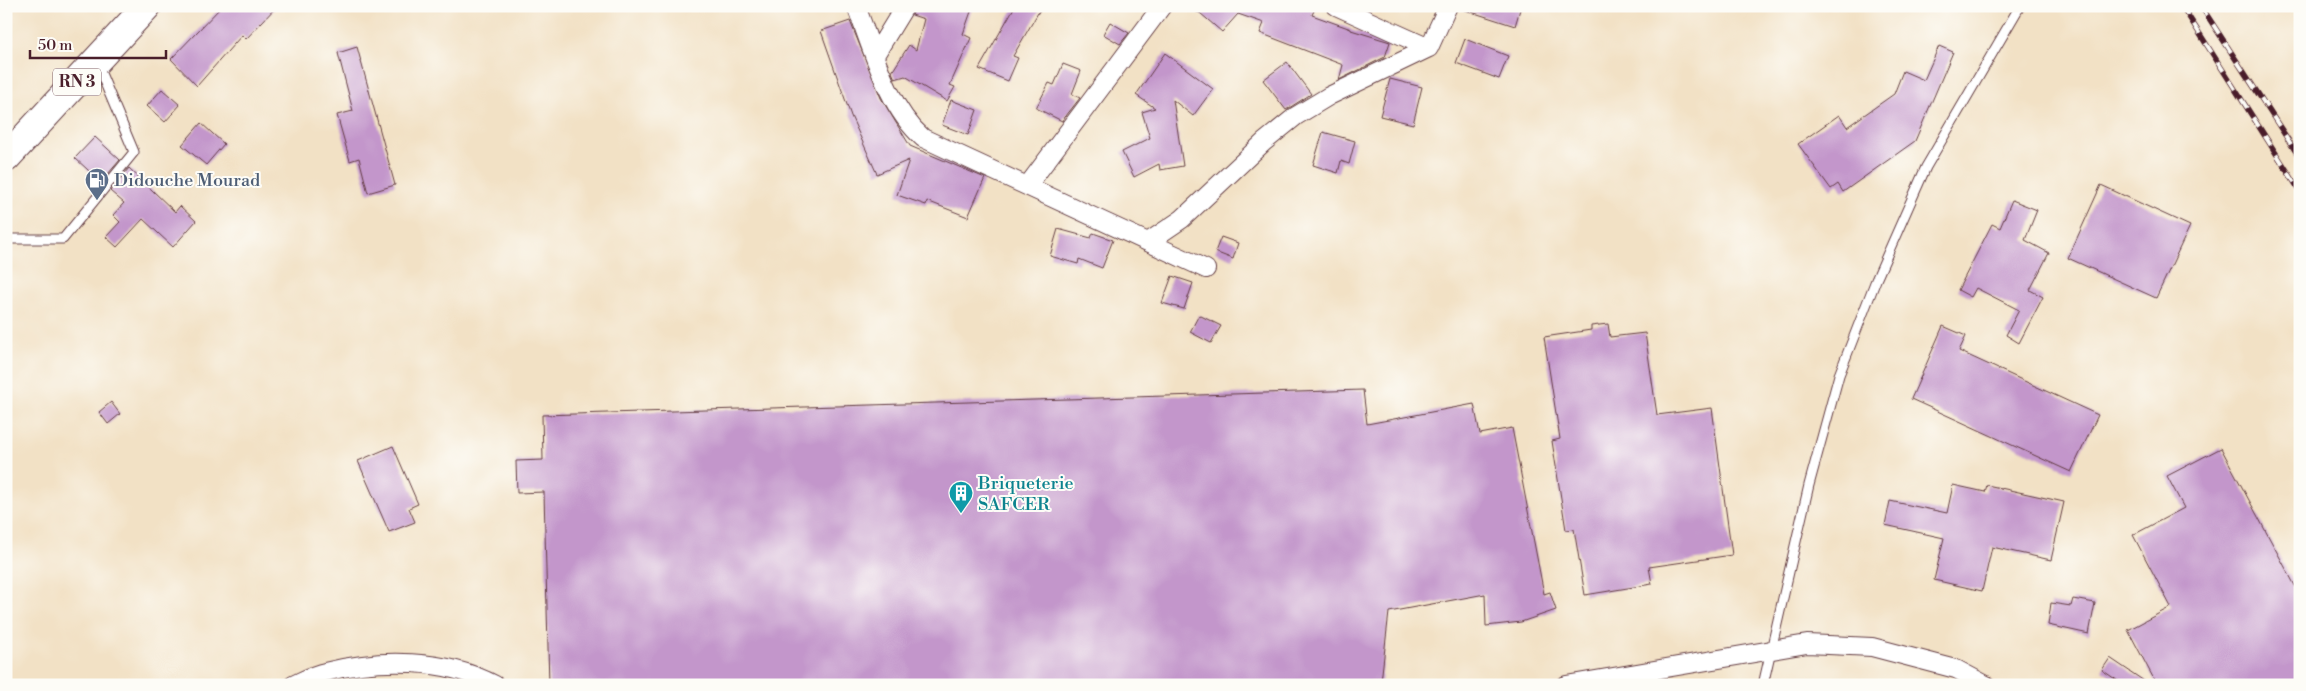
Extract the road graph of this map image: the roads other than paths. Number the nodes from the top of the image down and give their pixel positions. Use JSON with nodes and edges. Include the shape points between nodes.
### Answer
{"nodes":[{"id":1,"x":148,"y":6,"type":"edge"},
{"id":2,"x":856,"y":6,"type":"edge"},
{"id":3,"x":905,"y":6,"type":"edge"},
{"id":4,"x":1162,"y":6,"type":"edge"},
{"id":5,"x":1336,"y":6,"type":"edge"},
{"id":6,"x":1448,"y":6,"type":"edge"},
{"id":7,"x":2020,"y":6,"type":"edge"},
{"id":8,"x":1429,"y":48,"type":"junction"},
{"id":9,"x":875,"y":55,"type":"junction"},
{"id":10,"x":96,"y":63,"type":"junction"},
{"id":11,"x":6,"y":158,"type":"edge"},
{"id":12,"x":1028,"y":185,"type":"junction"},
{"id":13,"x":6,"y":239,"type":"edge"},
{"id":14,"x":1148,"y":242,"type":"junction"},
{"id":15,"x":1206,"y":269,"type":"dead end"},
{"id":16,"x":1772,"y":650,"type":"junction"},
{"id":17,"x":293,"y":685,"type":"edge"},
{"id":18,"x":495,"y":685,"type":"edge"},
{"id":19,"x":1566,"y":685,"type":"edge"},
{"id":20,"x":1763,"y":685,"type":"edge"},
{"id":21,"x":1986,"y":685,"type":"edge"}],
"edges":[{"from":1,"to":10,"type":"main road","number":"RN 3"},
{"from":2,"to":9,"type":"street"},
{"from":3,"to":9,"type":"street"},
{"from":4,"to":12,"type":"street"},
{"from":5,"to":8,"type":"street"},
{"from":6,"to":8,"type":"street"},
{"from":7,"to":16,"type":"lane","via":[[1926,167],[1842,366],[1809,485]]},
{"from":8,"to":14,"type":"street","via":[[1329,96],[1296,116],[1182,219]]},
{"from":9,"to":12,"type":"street","via":[[908,124],[923,138]]},
{"from":10,"to":11,"type":"main road","number":"RN 3"},
{"from":10,"to":13,"type":"lane","via":[[134,152],[62,239]]},
{"from":12,"to":14,"type":"street"},
{"from":14,"to":15,"type":"street"},
{"from":16,"to":19,"type":"street"},
{"from":16,"to":20,"type":"lane"},
{"from":16,"to":21,"type":"street","via":[[1807,644],[1872,647],[1956,669]]},
{"from":17,"to":18,"type":"street","via":[[324,672],[382,662],[440,666]]}]}
